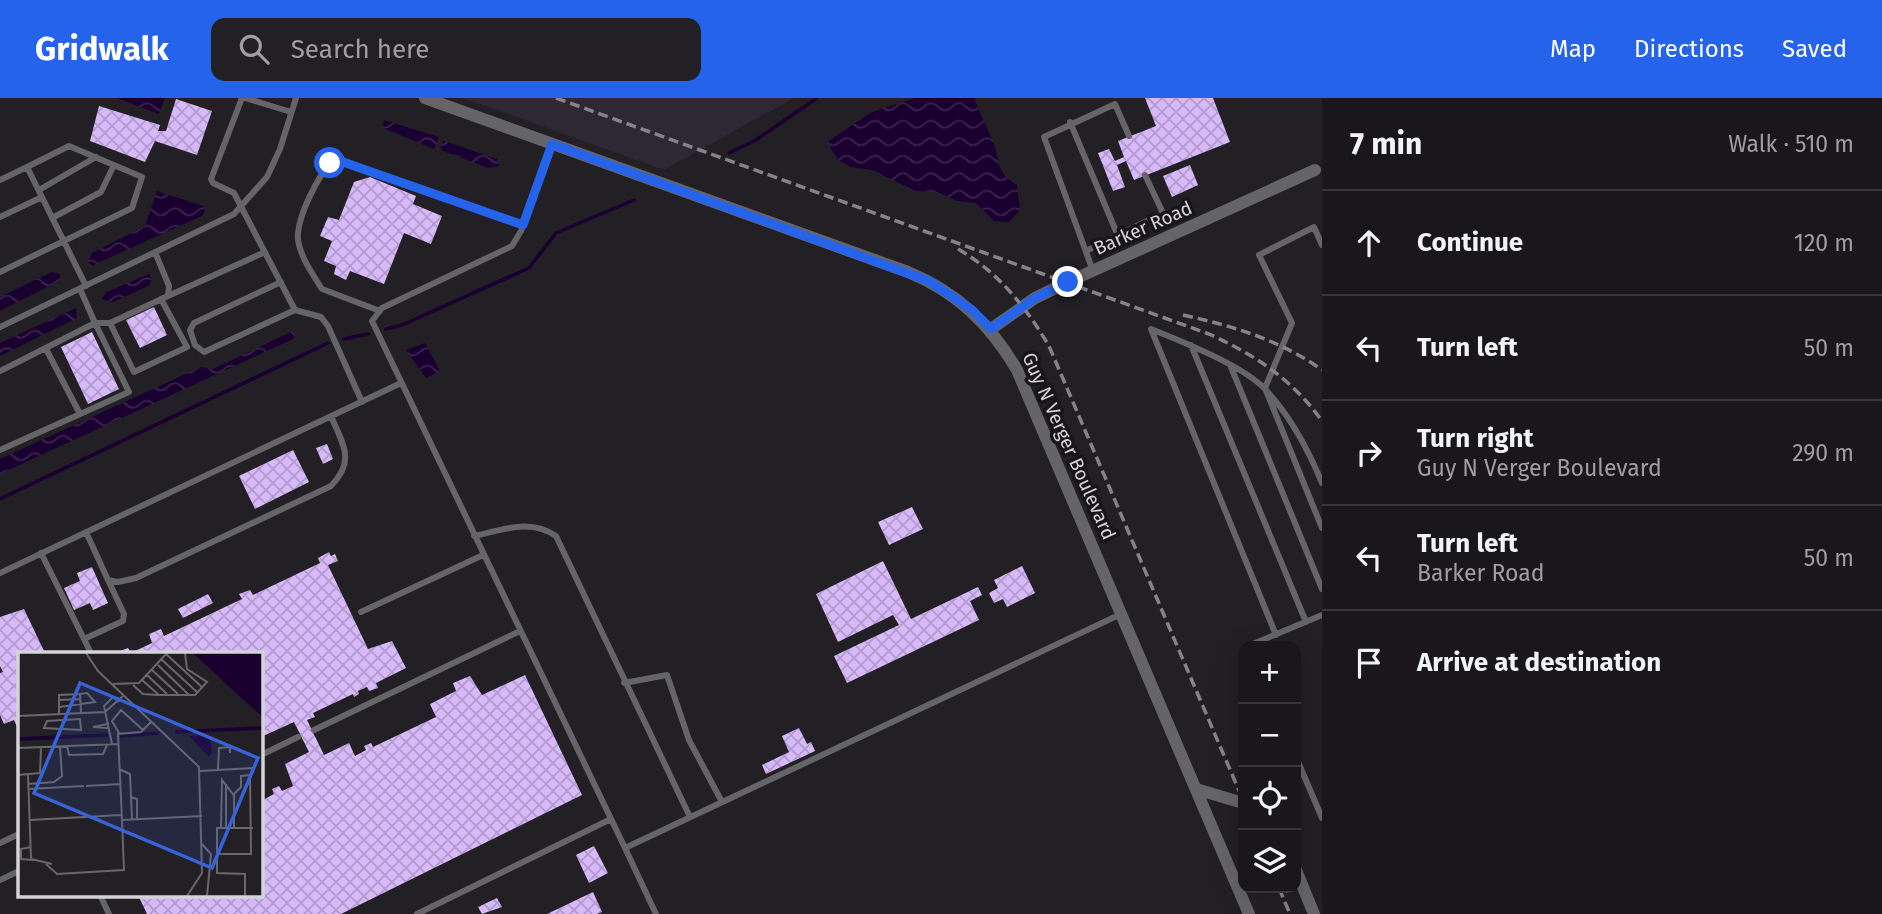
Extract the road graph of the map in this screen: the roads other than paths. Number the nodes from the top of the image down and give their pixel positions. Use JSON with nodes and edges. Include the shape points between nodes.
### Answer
{"nodes":[{"id":1,"x":243,"y":98,"type":"edge"},
{"id":2,"x":296,"y":98,"type":"edge"},
{"id":3,"x":425,"y":98,"type":"edge"},
{"id":4,"x":291,"y":113,"type":"junction"},
{"id":5,"x":1070,"y":122,"type":"junction"},
{"id":6,"x":1129,"y":136,"type":"dead end"},
{"id":7,"x":552,"y":144,"type":"junction"},
{"id":8,"x":96,"y":157,"type":"junction"},
{"id":9,"x":114,"y":165,"type":"junction"},
{"id":10,"x":27,"y":167,"type":"junction"},
{"id":11,"x":1315,"y":170,"type":"dead end"},
{"id":12,"x":1145,"y":175,"type":"dead end"},
{"id":13,"x":0,"y":180,"type":"edge"},
{"id":14,"x":39,"y":190,"type":"junction"},
{"id":15,"x":42,"y":197,"type":"junction"},
{"id":16,"x":241,"y":207,"type":"junction"},
{"id":17,"x":0,"y":217,"type":"edge"},
{"id":18,"x":52,"y":218,"type":"junction"},
{"id":19,"x":523,"y":225,"type":"junction"},
{"id":20,"x":1118,"y":236,"type":"junction"},
{"id":21,"x":64,"y":241,"type":"junction"},
{"id":22,"x":1322,"y":245,"type":"edge"},
{"id":23,"x":1088,"y":250,"type":"junction"},
{"id":24,"x":155,"y":252,"type":"junction"},
{"id":25,"x":265,"y":252,"type":"junction"},
{"id":26,"x":1094,"y":271,"type":"junction"},
{"id":27,"x":0,"y":272,"type":"edge"},
{"id":28,"x":281,"y":282,"type":"junction"},
{"id":29,"x":83,"y":287,"type":"junction"},
{"id":30,"x":165,"y":297,"type":"junction"},
{"id":31,"x":295,"y":310,"type":"junction"},
{"id":32,"x":380,"y":311,"type":"junction"},
{"id":33,"x":95,"y":323,"type":"junction"},
{"id":34,"x":110,"y":323,"type":"junction"},
{"id":35,"x":0,"y":327,"type":"edge"},
{"id":36,"x":991,"y":329,"type":"junction"},
{"id":37,"x":1191,"y":345,"type":"junction"},
{"id":38,"x":46,"y":349,"type":"junction"},
{"id":39,"x":1231,"y":367,"type":"junction"},
{"id":40,"x":0,"y":371,"type":"edge"},
{"id":41,"x":401,"y":383,"type":"junction"},
{"id":42,"x":1265,"y":388,"type":"junction"},
{"id":43,"x":362,"y":401,"type":"junction"},
{"id":44,"x":80,"y":414,"type":"junction"},
{"id":45,"x":331,"y":416,"type":"junction"},
{"id":46,"x":0,"y":450,"type":"edge"},
{"id":47,"x":1322,"y":482,"type":"edge"},
{"id":48,"x":1322,"y":528,"type":"edge"},
{"id":49,"x":86,"y":532,"type":"junction"},
{"id":50,"x":474,"y":536,"type":"junction"},
{"id":51,"x":41,"y":553,"type":"junction"},
{"id":52,"x":483,"y":555,"type":"junction"},
{"id":53,"x":0,"y":573,"type":"edge"},
{"id":54,"x":108,"y":580,"type":"junction"},
{"id":55,"x":1322,"y":589,"type":"edge"},
{"id":56,"x":361,"y":612,"type":"dead end"},
{"id":57,"x":1121,"y":614,"type":"junction"},
{"id":58,"x":1322,"y":615,"type":"edge"},
{"id":59,"x":1306,"y":622,"type":"junction"},
{"id":60,"x":520,"y":631,"type":"junction"},
{"id":61,"x":1276,"y":635,"type":"junction"},
{"id":62,"x":84,"y":639,"type":"junction"},
{"id":63,"x":1261,"y":641,"type":"edge"},
{"id":64,"x":91,"y":652,"type":"edge"},
{"id":65,"x":624,"y":682,"type":"junction"},
{"id":66,"x":314,"y":730,"type":"dead end"},
{"id":67,"x":298,"y":737,"type":"dead end"},
{"id":68,"x":262,"y":755,"type":"edge"},
{"id":69,"x":1301,"y":767,"type":"edge"},
{"id":70,"x":1196,"y":789,"type":"junction"},
{"id":71,"x":722,"y":802,"type":"junction"},
{"id":72,"x":1238,"y":802,"type":"edge"},
{"id":73,"x":1320,"y":806,"type":"edge"},
{"id":74,"x":690,"y":817,"type":"junction"},
{"id":75,"x":1322,"y":818,"type":"edge"},
{"id":76,"x":611,"y":819,"type":"junction"},
{"id":77,"x":18,"y":834,"type":"edge"},
{"id":78,"x":0,"y":843,"type":"edge"},
{"id":79,"x":625,"y":848,"type":"junction"},
{"id":80,"x":18,"y":871,"type":"edge"},
{"id":81,"x":0,"y":880,"type":"edge"},
{"id":82,"x":1301,"y":882,"type":"edge"},
{"id":83,"x":101,"y":897,"type":"edge"},
{"id":84,"x":109,"y":914,"type":"edge"},
{"id":85,"x":417,"y":914,"type":"edge"},
{"id":86,"x":656,"y":914,"type":"edge"},
{"id":87,"x":1249,"y":914,"type":"edge"},
{"id":88,"x":1314,"y":914,"type":"edge"}],
"edges":[{"from":1,"to":4,"type":"lane"},
{"from":1,"to":16,"type":"lane","via":[[211,178],[234,193]]},
{"from":2,"to":4,"type":"lane"},
{"from":3,"to":7,"type":"street","name":"Guy N Verger Boulevard"},
{"from":4,"to":16,"type":"lane","via":[[267,177]]},
{"from":5,"to":6,"type":"lane","via":[[1115,104]]},
{"from":5,"to":20,"type":"lane"},
{"from":5,"to":23,"type":"lane","via":[[1044,137]]},
{"from":7,"to":19,"type":"lane"},
{"from":7,"to":36,"type":"street","name":"Guy N Verger Boulevard","via":[[929,281]]},
{"from":8,"to":9,"type":"lane"},
{"from":8,"to":10,"type":"lane","via":[[69,146]]},
{"from":8,"to":14,"type":"lane"},
{"from":9,"to":18,"type":"lane","via":[[101,192]]},
{"from":9,"to":21,"type":"lane","via":[[142,177],[132,208]]},
{"from":10,"to":13,"type":"lane"},
{"from":10,"to":14,"type":"lane"},
{"from":11,"to":26,"type":"street","name":"Barker Road"},
{"from":12,"to":20,"type":"lane","via":[[1163,213]]},
{"from":14,"to":15,"type":"lane"},
{"from":15,"to":17,"type":"lane"},
{"from":15,"to":18,"type":"lane"},
{"from":16,"to":24,"type":"lane"},
{"from":16,"to":25,"type":"lane"},
{"from":18,"to":21,"type":"lane"},
{"from":19,"to":32,"type":"lane","via":[[512,246]]},
{"from":19,"to":32,"type":"lane","via":[[343,162],[330,163],[317,179],[297,234],[302,252],[322,289]]},
{"from":20,"to":23,"type":"lane"},
{"from":21,"to":27,"type":"lane"},
{"from":21,"to":29,"type":"lane"},
{"from":22,"to":42,"type":"lane","via":[[1314,227],[1259,255],[1292,324]]},
{"from":23,"to":26,"type":"lane"},
{"from":24,"to":29,"type":"lane"},
{"from":24,"to":30,"type":"lane","via":[[169,286]]},
{"from":25,"to":28,"type":"lane"},
{"from":25,"to":30,"type":"lane"},
{"from":26,"to":36,"type":"street","name":"Barker Road","via":[[1035,298]]},
{"from":28,"to":31,"type":"lane"},
{"from":28,"to":31,"type":"lane","via":[[194,323],[190,330],[195,345],[204,352]]},
{"from":29,"to":33,"type":"lane"},
{"from":29,"to":35,"type":"lane"},
{"from":30,"to":34,"type":"lane"},
{"from":30,"to":34,"type":"lane","via":[[187,347],[134,372]]},
{"from":31,"to":43,"type":"lane","via":[[321,317],[328,326]]},
{"from":32,"to":41,"type":"lane","via":[[372,321]]},
{"from":33,"to":34,"type":"lane"},
{"from":33,"to":38,"type":"lane"},
{"from":33,"to":44,"type":"lane","via":[[129,392]]},
{"from":36,"to":57,"type":"street","name":"Guy N Verger Boulevard","via":[[1017,370]]},
{"from":37,"to":39,"type":"lane"},
{"from":37,"to":59,"type":"lane"},
{"from":37,"to":61,"type":"lane","via":[[1150,329]]},
{"from":38,"to":40,"type":"lane"},
{"from":38,"to":44,"type":"lane"},
{"from":39,"to":42,"type":"lane"},
{"from":39,"to":55,"type":"lane"},
{"from":41,"to":43,"type":"lane"},
{"from":41,"to":50,"type":"lane"},
{"from":42,"to":47,"type":"lane","via":[[1304,442]]},
{"from":42,"to":48,"type":"lane"},
{"from":43,"to":45,"type":"lane"},
{"from":44,"to":46,"type":"lane"},
{"from":45,"to":49,"type":"lane"},
{"from":45,"to":54,"type":"lane","via":[[347,454],[331,486],[136,578]]},
{"from":49,"to":51,"type":"lane"},
{"from":49,"to":54,"type":"lane"},
{"from":50,"to":52,"type":"lane"},
{"from":50,"to":65,"type":"lane","via":[[529,525],[556,536]]},
{"from":51,"to":53,"type":"lane"},
{"from":51,"to":62,"type":"lane"},
{"from":52,"to":56,"type":"lane"},
{"from":52,"to":60,"type":"lane"},
{"from":54,"to":62,"type":"lane","via":[[123,621]]},
{"from":57,"to":70,"type":"street","name":"Guy N Verger Boulevard"},
{"from":57,"to":71,"type":"lane"},
{"from":58,"to":59,"type":"lane"},
{"from":59,"to":61,"type":"lane"},
{"from":60,"to":66,"type":"lane"},
{"from":60,"to":76,"type":"lane"},
{"from":61,"to":63,"type":"lane"},
{"from":62,"to":64,"type":"lane"},
{"from":65,"to":71,"type":"lane","via":[[667,675],[689,740]]},
{"from":65,"to":74,"type":"lane"},
{"from":67,"to":68,"type":"lane"},
{"from":69,"to":73,"type":"lane"},
{"from":70,"to":72,"type":"street"},
{"from":70,"to":87,"type":"street","name":"Guy N Verger Boulevard"},
{"from":71,"to":74,"type":"lane"},
{"from":73,"to":75,"type":"lane"},
{"from":74,"to":79,"type":"lane"},
{"from":76,"to":79,"type":"lane"},
{"from":76,"to":85,"type":"lane"},
{"from":77,"to":78,"type":"lane"},
{"from":79,"to":86,"type":"lane"},
{"from":80,"to":81,"type":"lane"},
{"from":82,"to":88,"type":"street"},
{"from":83,"to":84,"type":"lane"}]}
